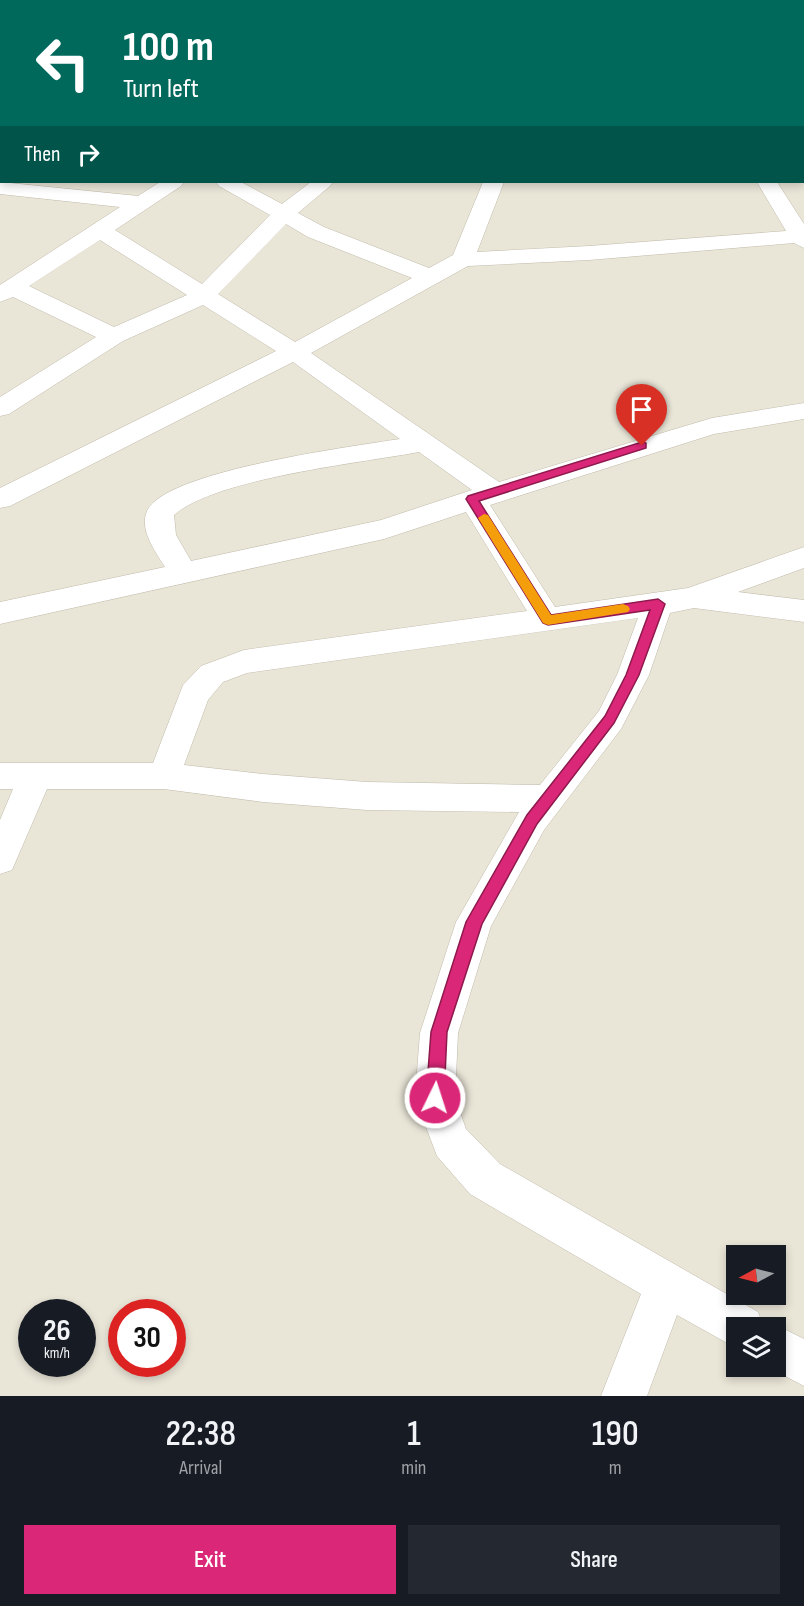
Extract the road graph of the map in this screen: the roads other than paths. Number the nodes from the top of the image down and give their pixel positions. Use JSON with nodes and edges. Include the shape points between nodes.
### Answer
{"nodes":[{"id":1,"x":172,"y":183,"type":"edge"},
{"id":2,"x":232,"y":183,"type":"edge"},
{"id":3,"x":322,"y":183,"type":"edge"},
{"id":4,"x":493,"y":183,"type":"edge"},
{"id":5,"x":768,"y":183,"type":"edge"},
{"id":6,"x":0,"y":188,"type":"edge"},
{"id":7,"x":142,"y":203,"type":"junction"},
{"id":8,"x":283,"y":214,"type":"junction"},
{"id":9,"x":99,"y":230,"type":"junction"},
{"id":10,"x":803,"y":238,"type":"edge"},
{"id":11,"x":463,"y":259,"type":"junction"},
{"id":12,"x":430,"y":277,"type":"junction"},
{"id":13,"x":6,"y":291,"type":"edge"},
{"id":14,"x":203,"y":296,"type":"junction"},
{"id":15,"x":114,"y":336,"type":"junction"},
{"id":16,"x":294,"y":352,"type":"junction"},
{"id":17,"x":0,"y":408,"type":"edge"},
{"id":18,"x":804,"y":411,"type":"edge"},
{"id":19,"x":424,"y":443,"type":"junction"},
{"id":20,"x":483,"y":496,"type":"junction"},
{"id":21,"x":0,"y":499,"type":"edge"},
{"id":22,"x":804,"y":557,"type":"edge"},
{"id":23,"x":184,"y":574,"type":"junction"},
{"id":24,"x":675,"y":601,"type":"junction"},
{"id":25,"x":804,"y":611,"type":"edge"},
{"id":26,"x":0,"y":613,"type":"edge"},
{"id":27,"x":548,"y":620,"type":"junction"},
{"id":28,"x":0,"y":776,"type":"edge"},
{"id":29,"x":36,"y":776,"type":"junction"},
{"id":30,"x":164,"y":776,"type":"junction"},
{"id":31,"x":547,"y":800,"type":"junction"},
{"id":32,"x":0,"y":859,"type":"edge"},
{"id":33,"x":667,"y":1284,"type":"junction"},
{"id":34,"x":726,"y":1319,"type":"edge"},
{"id":35,"x":786,"y":1353,"type":"edge"},
{"id":36,"x":804,"y":1364,"type":"edge"},
{"id":37,"x":624,"y":1396,"type":"edge"}],
"edges":[{"from":1,"to":7,"type":"street"},
{"from":2,"to":8,"type":"street"},
{"from":3,"to":8,"type":"street"},
{"from":4,"to":11,"type":"street"},
{"from":5,"to":10,"type":"street"},
{"from":6,"to":7,"type":"street"},
{"from":7,"to":9,"type":"street"},
{"from":8,"to":12,"type":"street"},
{"from":8,"to":14,"type":"street"},
{"from":9,"to":13,"type":"street"},
{"from":9,"to":14,"type":"street"},
{"from":10,"to":11,"type":"street"},
{"from":11,"to":12,"type":"street"},
{"from":12,"to":16,"type":"street"},
{"from":13,"to":15,"type":"street"},
{"from":14,"to":15,"type":"street"},
{"from":14,"to":16,"type":"street"},
{"from":15,"to":17,"type":"street"},
{"from":16,"to":19,"type":"street"},
{"from":16,"to":21,"type":"street"},
{"from":18,"to":20,"type":"street","via":[[712,426]]},
{"from":19,"to":20,"type":"street"},
{"from":19,"to":23,"type":"street","via":[[262,472],[200,487],[170,500],[161,510],[160,533]]},
{"from":20,"to":23,"type":"street","via":[[384,529]]},
{"from":20,"to":27,"type":"street"},
{"from":22,"to":24,"type":"street"},
{"from":23,"to":26,"type":"street"},
{"from":24,"to":25,"type":"street"},
{"from":24,"to":27,"type":"street"},
{"from":24,"to":31,"type":"street","via":[[610,720]]},
{"from":27,"to":30,"type":"street","via":[[244,662],[212,674],[194,694]]},
{"from":28,"to":29,"type":"street"},
{"from":29,"to":30,"type":"street"},
{"from":29,"to":32,"type":"street"},
{"from":30,"to":31,"type":"street","via":[[367,795]]},
{"from":31,"to":33,"type":"street","via":[[532,819],[474,922],[439,1032],[435,1098],[451,1142],[485,1179]]},
{"from":33,"to":34,"type":"street"},
{"from":33,"to":37,"type":"street"},
{"from":35,"to":36,"type":"street"}]}
